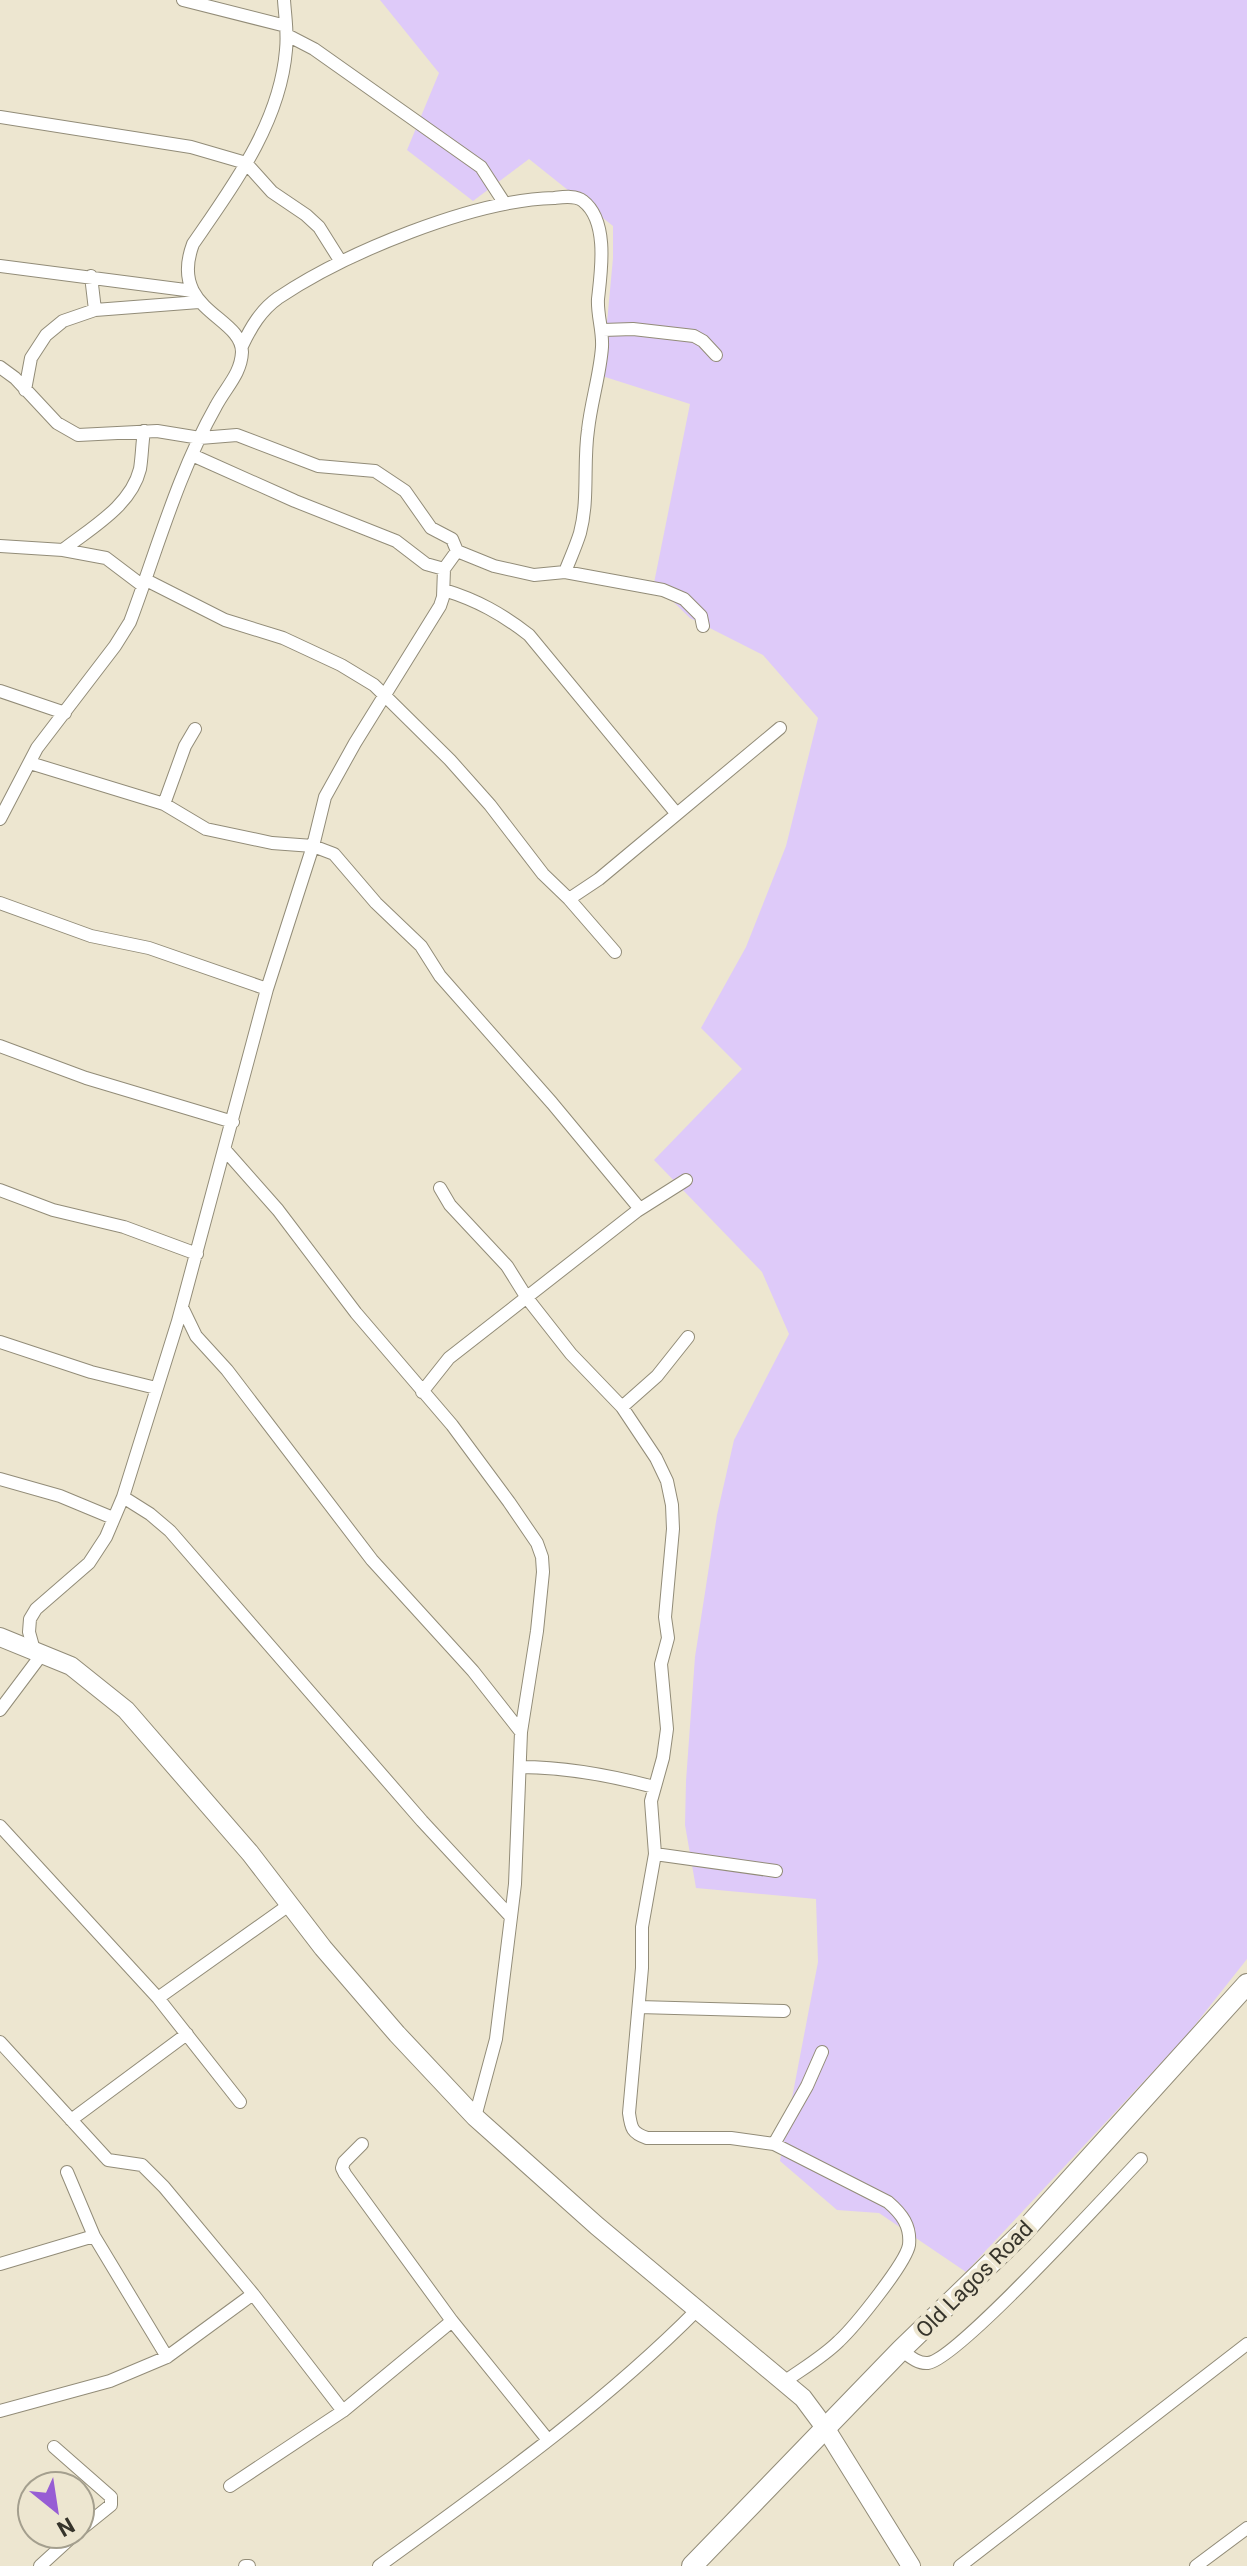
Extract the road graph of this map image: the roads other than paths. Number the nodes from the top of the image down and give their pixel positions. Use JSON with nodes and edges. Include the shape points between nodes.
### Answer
{"nodes":[{"id":1,"x":183,"y":0,"type":"edge"},
{"id":2,"x":284,"y":0,"type":"edge"},
{"id":3,"x":287,"y":31,"type":"junction"},
{"id":4,"x":0,"y":117,"type":"edge"},
{"id":5,"x":246,"y":163,"type":"junction"},
{"id":6,"x":505,"y":204,"type":"junction"},
{"id":7,"x":341,"y":262,"type":"junction"},
{"id":8,"x":0,"y":266,"type":"edge"},
{"id":9,"x":91,"y":276,"type":"junction"},
{"id":10,"x":196,"y":296,"type":"junction"},
{"id":11,"x":95,"y":310,"type":"junction"},
{"id":12,"x":603,"y":330,"type":"junction"},
{"id":13,"x":242,"y":346,"type":"junction"},
{"id":14,"x":716,"y":355,"type":"dead end"},
{"id":15,"x":0,"y":367,"type":"edge"},
{"id":16,"x":25,"y":390,"type":"junction"},
{"id":17,"x":144,"y":431,"type":"junction"},
{"id":18,"x":200,"y":438,"type":"junction"},
{"id":19,"x":192,"y":455,"type":"junction"},
{"id":20,"x":0,"y":546,"type":"edge"},
{"id":21,"x":63,"y":550,"type":"junction"},
{"id":22,"x":457,"y":551,"type":"junction"},
{"id":23,"x":444,"y":569,"type":"junction"},
{"id":24,"x":565,"y":572,"type":"junction"},
{"id":25,"x":145,"y":583,"type":"junction"},
{"id":26,"x":444,"y":590,"type":"junction"},
{"id":27,"x":703,"y":626,"type":"dead end"},
{"id":28,"x":0,"y":691,"type":"edge"},
{"id":29,"x":385,"y":695,"type":"junction"},
{"id":30,"x":65,"y":713,"type":"junction"},
{"id":31,"x":780,"y":728,"type":"dead end"},
{"id":32,"x":195,"y":729,"type":"dead end"},
{"id":33,"x":30,"y":763,"type":"junction"},
{"id":34,"x":164,"y":804,"type":"junction"},
{"id":35,"x":676,"y":813,"type":"junction"},
{"id":36,"x":0,"y":819,"type":"edge"},
{"id":37,"x":313,"y":846,"type":"junction"},
{"id":38,"x":569,"y":899,"type":"junction"},
{"id":39,"x":0,"y":903,"type":"edge"},
{"id":40,"x":615,"y":952,"type":"dead end"},
{"id":41,"x":267,"y":989,"type":"junction"},
{"id":42,"x":0,"y":1046,"type":"edge"},
{"id":43,"x":233,"y":1122,"type":"junction"},
{"id":44,"x":225,"y":1150,"type":"junction"},
{"id":45,"x":686,"y":1180,"type":"dead end"},
{"id":46,"x":440,"y":1188,"type":"dead end"},
{"id":47,"x":0,"y":1190,"type":"edge"},
{"id":48,"x":640,"y":1209,"type":"junction"},
{"id":49,"x":197,"y":1254,"type":"junction"},
{"id":50,"x":527,"y":1298,"type":"junction"},
{"id":51,"x":182,"y":1307,"type":"junction"},
{"id":52,"x":174,"y":1335,"type":"junction"},
{"id":53,"x":196,"y":1336,"type":"junction"},
{"id":54,"x":688,"y":1337,"type":"dead end"},
{"id":55,"x":0,"y":1342,"type":"edge"},
{"id":56,"x":156,"y":1388,"type":"junction"},
{"id":57,"x":422,"y":1392,"type":"junction"},
{"id":58,"x":622,"y":1407,"type":"junction"},
{"id":59,"x":0,"y":1479,"type":"edge"},
{"id":60,"x":123,"y":1497,"type":"junction"},
{"id":61,"x":113,"y":1518,"type":"junction"},
{"id":62,"x":0,"y":1637,"type":"edge"},
{"id":63,"x":38,"y":1652,"type":"junction"},
{"id":64,"x":501,"y":1704,"type":"junction"},
{"id":65,"x":523,"y":1706,"type":"junction"},
{"id":66,"x":0,"y":1710,"type":"edge"},
{"id":67,"x":521,"y":1732,"type":"junction"},
{"id":68,"x":520,"y":1767,"type":"junction"},
{"id":69,"x":654,"y":1787,"type":"junction"},
{"id":70,"x":0,"y":1826,"type":"edge"},
{"id":71,"x":655,"y":1854,"type":"junction"},
{"id":72,"x":776,"y":1871,"type":"dead end"},
{"id":73,"x":289,"y":1905,"type":"junction"},
{"id":74,"x":511,"y":1917,"type":"junction"},
{"id":75,"x":1247,"y":1984,"type":"edge"},
{"id":76,"x":158,"y":1998,"type":"junction"},
{"id":77,"x":639,"y":2007,"type":"junction"},
{"id":78,"x":784,"y":2011,"type":"dead end"},
{"id":79,"x":187,"y":2034,"type":"junction"},
{"id":80,"x":0,"y":2042,"type":"edge"},
{"id":81,"x":822,"y":2052,"type":"dead end"},
{"id":82,"x":240,"y":2102,"type":"dead end"},
{"id":83,"x":475,"y":2117,"type":"junction"},
{"id":84,"x":71,"y":2120,"type":"junction"},
{"id":85,"x":362,"y":2144,"type":"dead end"},
{"id":86,"x":774,"y":2144,"type":"junction"},
{"id":87,"x":1141,"y":2159,"type":"dead end"},
{"id":88,"x":67,"y":2172,"type":"dead end"},
{"id":89,"x":94,"y":2236,"type":"junction"},
{"id":90,"x":0,"y":2264,"type":"edge"},
{"id":91,"x":253,"y":2294,"type":"junction"},
{"id":92,"x":698,"y":2309,"type":"junction"},
{"id":93,"x":452,"y":2321,"type":"junction"},
{"id":94,"x":1247,"y":2344,"type":"edge"},
{"id":95,"x":901,"y":2350,"type":"junction"},
{"id":96,"x":167,"y":2357,"type":"junction"},
{"id":97,"x":784,"y":2382,"type":"junction"},
{"id":98,"x":0,"y":2411,"type":"edge"},
{"id":99,"x":343,"y":2411,"type":"junction"},
{"id":100,"x":826,"y":2429,"type":"junction"},
{"id":101,"x":548,"y":2440,"type":"junction"},
{"id":102,"x":54,"y":2447,"type":"dead end"},
{"id":103,"x":80,"y":2470,"type":"edge"},
{"id":104,"x":96,"y":2484,"type":"edge"},
{"id":105,"x":230,"y":2486,"type":"dead end"},
{"id":106,"x":96,"y":2517,"type":"edge"},
{"id":107,"x":1247,"y":2528,"type":"edge"},
{"id":108,"x":58,"y":2550,"type":"edge"},
{"id":109,"x":40,"y":2566,"type":"edge"},
{"id":110,"x":379,"y":2566,"type":"edge"},
{"id":111,"x":692,"y":2566,"type":"edge"},
{"id":112,"x":911,"y":2566,"type":"edge"},
{"id":113,"x":960,"y":2566,"type":"edge"},
{"id":114,"x":1196,"y":2566,"type":"edge"}],
"edges":[{"from":1,"to":3,"type":"street"},
{"from":2,"to":3,"type":"street"},
{"from":3,"to":5,"type":"street","via":[[279,87]]},
{"from":3,"to":6,"type":"street","via":[[481,167]]},
{"from":4,"to":5,"type":"street","via":[[191,147]]},
{"from":5,"to":7,"type":"street","via":[[272,192],[319,227]]},
{"from":5,"to":10,"type":"street","via":[[193,244],[188,275]]},
{"from":6,"to":7,"type":"street","via":[[395,238]]},
{"from":6,"to":12,"type":"street","via":[[576,197],[585,202],[601,238],[598,300]]},
{"from":7,"to":13,"type":"street","via":[[276,299]]},
{"from":8,"to":9,"type":"street"},
{"from":9,"to":10,"type":"street"},
{"from":9,"to":11,"type":"street"},
{"from":10,"to":11,"type":"street"},
{"from":10,"to":13,"type":"street"},
{"from":11,"to":16,"type":"street","via":[[63,321],[46,335],[31,358]]},
{"from":12,"to":14,"type":"street","via":[[694,336]]},
{"from":12,"to":24,"type":"street","via":[[588,431],[585,503]]},
{"from":13,"to":18,"type":"street","via":[[241,365]]},
{"from":15,"to":16,"type":"street"},
{"from":16,"to":17,"type":"street","via":[[57,423],[78,435]]},
{"from":17,"to":18,"type":"street"},
{"from":17,"to":21,"type":"street","via":[[140,469],[126,497]]},
{"from":18,"to":19,"type":"street"},
{"from":18,"to":22,"type":"street","via":[[248,437],[318,466],[375,471],[405,491],[431,528],[452,539]]},
{"from":19,"to":23,"type":"street","via":[[396,541],[426,564]]},
{"from":19,"to":25,"type":"street"},
{"from":20,"to":21,"type":"street"},
{"from":21,"to":25,"type":"street","via":[[106,558]]},
{"from":22,"to":23,"type":"street"},
{"from":22,"to":24,"type":"street","via":[[525,573]]},
{"from":23,"to":26,"type":"street"},
{"from":24,"to":27,"type":"street","via":[[663,590],[684,599],[701,616]]},
{"from":25,"to":29,"type":"street","via":[[341,665]]},
{"from":25,"to":30,"type":"street","via":[[130,622]]},
{"from":26,"to":29,"type":"street","via":[[440,606]]},
{"from":26,"to":35,"type":"street","via":[[475,600],[529,635]]},
{"from":28,"to":30,"type":"street"},
{"from":29,"to":37,"type":"street","via":[[325,797]]},
{"from":29,"to":38,"type":"street","via":[[480,794]]},
{"from":30,"to":33,"type":"street"},
{"from":31,"to":35,"type":"street"},
{"from":32,"to":34,"type":"street"},
{"from":33,"to":34,"type":"street"},
{"from":33,"to":36,"type":"street"},
{"from":34,"to":37,"type":"street","via":[[206,829]]},
{"from":35,"to":38,"type":"street"},
{"from":37,"to":41,"type":"street"},
{"from":37,"to":48,"type":"street","via":[[334,854],[414,938],[440,976]]},
{"from":38,"to":40,"type":"street"},
{"from":39,"to":41,"type":"street"},
{"from":41,"to":43,"type":"street"},
{"from":42,"to":43,"type":"street"},
{"from":43,"to":44,"type":"street"},
{"from":44,"to":49,"type":"street"},
{"from":44,"to":57,"type":"street"},
{"from":45,"to":48,"type":"street"},
{"from":46,"to":50,"type":"street","via":[[507,1266]]},
{"from":47,"to":49,"type":"street"},
{"from":48,"to":50,"type":"street"},
{"from":49,"to":51,"type":"street"},
{"from":50,"to":57,"type":"street","via":[[449,1358]]},
{"from":50,"to":58,"type":"street"},
{"from":51,"to":52,"type":"street"},
{"from":51,"to":53,"type":"street"},
{"from":52,"to":53,"type":"street"},
{"from":52,"to":56,"type":"street"},
{"from":53,"to":64,"type":"street","via":[[372,1560]]},
{"from":54,"to":58,"type":"street","via":[[657,1376]]},
{"from":55,"to":56,"type":"street"},
{"from":56,"to":60,"type":"street"},
{"from":57,"to":65,"type":"street","via":[[509,1502],[542,1557],[537,1631]]},
{"from":58,"to":69,"type":"street","via":[[656,1458],[672,1505],[668,1638],[661,1664],[667,1729]]},
{"from":59,"to":61,"type":"street"},
{"from":60,"to":61,"type":"street"},
{"from":60,"to":74,"type":"street","via":[[181,1542]]},
{"from":61,"to":63,"type":"street","via":[[89,1563],[30,1619],[29,1632]]},
{"from":62,"to":63,"type":"street"},
{"from":63,"to":66,"type":"street"},
{"from":63,"to":73,"type":"street","via":[[71,1666],[126,1710]]},
{"from":64,"to":65,"type":"street"},
{"from":64,"to":67,"type":"street"},
{"from":65,"to":67,"type":"street"},
{"from":67,"to":68,"type":"street"},
{"from":68,"to":69,"type":"street","via":[[600,1773]]},
{"from":68,"to":74,"type":"street"},
{"from":69,"to":71,"type":"street"},
{"from":70,"to":76,"type":"street"},
{"from":71,"to":72,"type":"street"},
{"from":71,"to":77,"type":"street","via":[[642,1927]]},
{"from":73,"to":76,"type":"street"},
{"from":73,"to":83,"type":"street"},
{"from":74,"to":83,"type":"street","via":[[496,2039]]},
{"from":75,"to":95,"type":"main road","name":"Old Lagos Road","via":[[1022,2233]]},
{"from":76,"to":79,"type":"street"},
{"from":77,"to":78,"type":"street"},
{"from":77,"to":86,"type":"street","via":[[629,2113],[636,2134]]},
{"from":79,"to":82,"type":"street"},
{"from":79,"to":84,"type":"street"},
{"from":80,"to":84,"type":"street"},
{"from":81,"to":86,"type":"street"},
{"from":83,"to":92,"type":"street"},
{"from":84,"to":91,"type":"street","via":[[108,2160],[142,2165]]},
{"from":85,"to":93,"type":"street","via":[[342,2168]]},
{"from":86,"to":97,"type":"street","via":[[902,2213],[909,2247],[900,2266],[839,2341]]},
{"from":87,"to":95,"type":"street","via":[[987,2319],[940,2359],[917,2362]]},
{"from":88,"to":89,"type":"street"},
{"from":89,"to":90,"type":"street"},
{"from":89,"to":96,"type":"street"},
{"from":91,"to":96,"type":"street"},
{"from":91,"to":99,"type":"street"},
{"from":92,"to":97,"type":"street"},
{"from":92,"to":101,"type":"street"},
{"from":93,"to":99,"type":"street"},
{"from":93,"to":101,"type":"street"},
{"from":94,"to":113,"type":"street"},
{"from":95,"to":100,"type":"main road","name":"Old Lagos Road"},
{"from":96,"to":98,"type":"street","via":[[110,2381]]},
{"from":97,"to":100,"type":"street","via":[[812,2407]]},
{"from":99,"to":105,"type":"street"},
{"from":100,"to":111,"type":"main road","name":"Old Lagos Road"},
{"from":100,"to":112,"type":"street"},
{"from":101,"to":110,"type":"street"},
{"from":102,"to":103,"type":"street"},
{"from":104,"to":106,"type":"street","via":[[111,2497],[111,2505]]},
{"from":107,"to":114,"type":"street"},
{"from":108,"to":109,"type":"street"}]}
